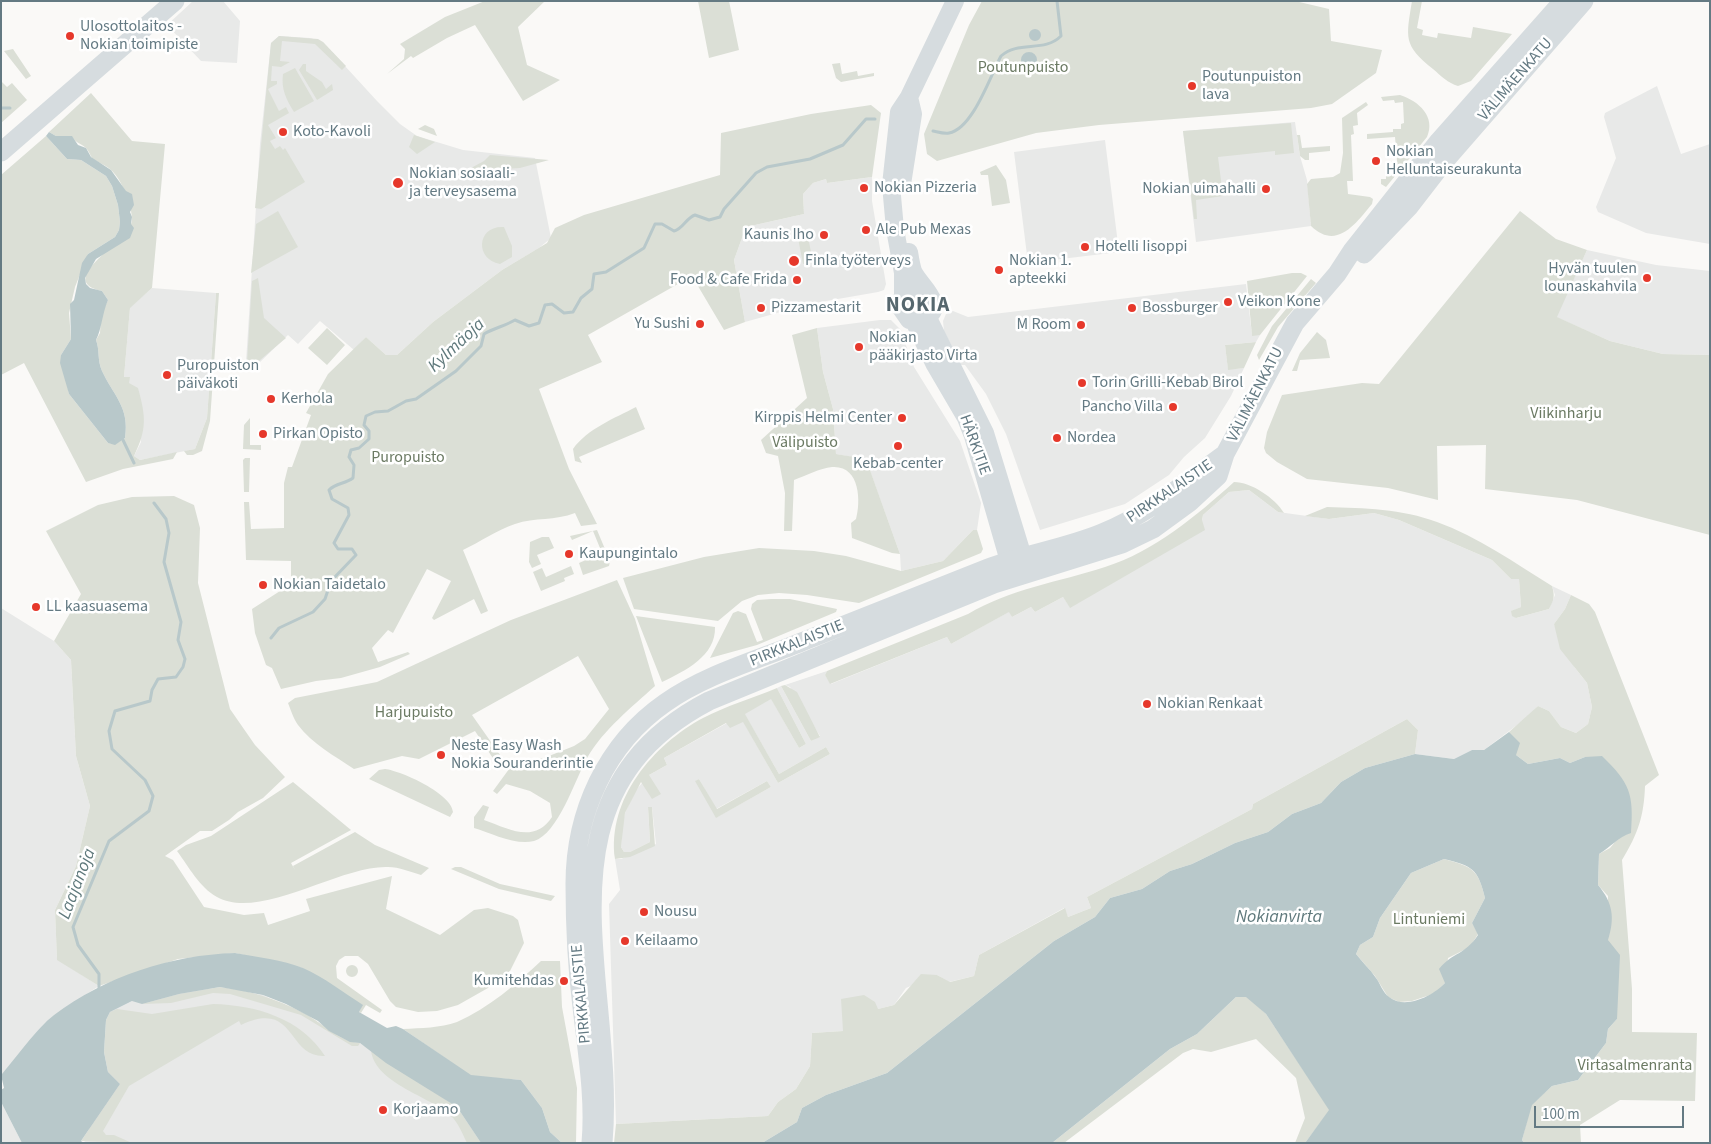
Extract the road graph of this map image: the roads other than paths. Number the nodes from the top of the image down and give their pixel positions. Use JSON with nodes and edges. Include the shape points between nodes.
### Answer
{"nodes":[{"id":1,"x":175,"y":1,"type":"edge"},
{"id":2,"x":955,"y":1,"type":"edge"},
{"id":3,"x":1563,"y":1,"type":"edge"},
{"id":4,"x":1584,"y":1,"type":"edge"},
{"id":5,"x":909,"y":98,"type":"junction"},
{"id":6,"x":1,"y":152,"type":"edge"},
{"id":7,"x":1344,"y":266,"type":"junction"},
{"id":8,"x":927,"y":291,"type":"junction"},
{"id":9,"x":903,"y":295,"type":"junction"},
{"id":10,"x":921,"y":320,"type":"junction"},
{"id":11,"x":1226,"y":454,"type":"joint"},
{"id":12,"x":1018,"y":566,"type":"junction"},
{"id":13,"x":597,"y":1138,"type":"edge"}],
"edges":[{"from":1,"to":6,"type":"main road"},
{"from":2,"to":5,"type":"main road"},
{"from":3,"to":7,"type":"main road","name":"VÄLIMÄENKATU","via":[[1439,141]]},
{"from":4,"to":7,"type":"main road","name":"VÄLIMÄENKATU","via":[[1409,208],[1365,253]]},
{"from":5,"to":8,"type":"main road","via":[[913,114],[902,182],[905,222],[913,270]]},
{"from":5,"to":9,"type":"main road","via":[[899,112],[891,186]]},
{"from":7,"to":11,"type":"main road","name":"VÄLIMÄENKATU","via":[[1295,322]]},
{"from":8,"to":9,"type":"main road","via":[[916,288]]},
{"from":8,"to":10,"type":"main road","via":[[934,309]]},
{"from":9,"to":10,"type":"main road","via":[[900,303],[902,312]]},
{"from":10,"to":12,"type":"main road","name":"HÄRKITIE","via":[[985,433]]},
{"from":11,"to":12,"type":"main road","name":"PIRKKALAISTIE","via":[[1155,505],[1121,524]]},
{"from":12,"to":13,"type":"main road","name":"PIRKKALAISTIE","via":[[958,598],[709,701],[670,725],[637,757],[621,780],[606,812],[593,864],[604,1074]]}]}
